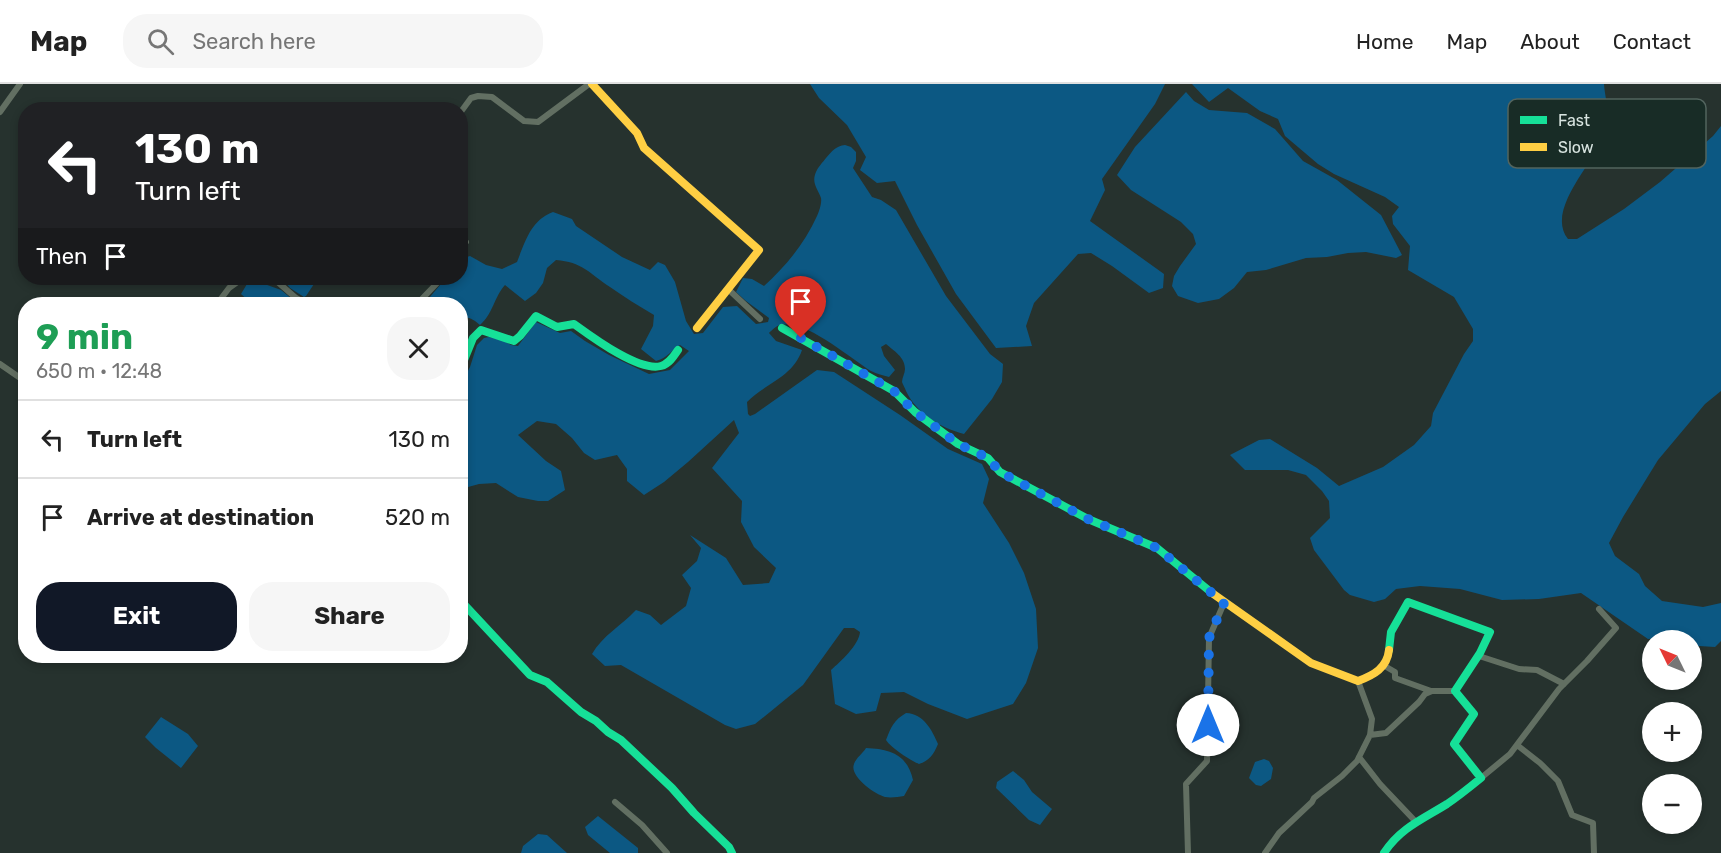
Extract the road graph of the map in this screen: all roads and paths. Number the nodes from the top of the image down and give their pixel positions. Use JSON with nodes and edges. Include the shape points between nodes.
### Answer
{"nodes":[{"id":1,"x":20,"y":84,"type":"edge"},
{"id":2,"x":591,"y":84,"type":"edge"},
{"id":3,"x":468,"y":102,"type":"edge"},
{"id":4,"x":0,"y":112,"type":"edge"},
{"id":5,"x":233,"y":285,"type":"edge"},
{"id":6,"x":281,"y":285,"type":"edge"},
{"id":7,"x":435,"y":285,"type":"edge"},
{"id":8,"x":728,"y":289,"type":"junction"},
{"id":9,"x":222,"y":297,"type":"edge"},
{"id":10,"x":295,"y":297,"type":"edge"},
{"id":11,"x":424,"y":297,"type":"edge"},
{"id":12,"x":760,"y":319,"type":"dead end"},
{"id":13,"x":697,"y":328,"type":"dead end"},
{"id":14,"x":782,"y":328,"type":"dead end"},
{"id":15,"x":468,"y":350,"type":"edge"},
{"id":16,"x":678,"y":350,"type":"dead end"},
{"id":17,"x":0,"y":364,"type":"edge"},
{"id":18,"x":18,"y":376,"type":"edge"},
{"id":19,"x":1224,"y":603,"type":"junction"},
{"id":20,"x":468,"y":609,"type":"edge"},
{"id":21,"x":1599,"y":609,"type":"dead end"},
{"id":22,"x":1479,"y":656,"type":"junction"},
{"id":23,"x":1383,"y":665,"type":"junction"},
{"id":24,"x":1358,"y":681,"type":"junction"},
{"id":25,"x":1564,"y":684,"type":"junction"},
{"id":26,"x":1455,"y":691,"type":"junction"},
{"id":27,"x":1431,"y":692,"type":"junction"},
{"id":28,"x":1370,"y":735,"type":"junction"},
{"id":29,"x":1517,"y":745,"type":"junction"},
{"id":30,"x":1359,"y":758,"type":"junction"},
{"id":31,"x":1481,"y":778,"type":"junction"},
{"id":32,"x":615,"y":802,"type":"dead end"},
{"id":33,"x":1416,"y":822,"type":"junction"},
{"id":34,"x":668,"y":853,"type":"edge"},
{"id":35,"x":732,"y":853,"type":"edge"},
{"id":36,"x":1188,"y":853,"type":"edge"},
{"id":37,"x":1265,"y":853,"type":"edge"},
{"id":38,"x":1384,"y":853,"type":"edge"},
{"id":39,"x":1594,"y":853,"type":"edge"}],
"edges":[{"from":1,"to":4,"type":"street"},
{"from":2,"to":3,"type":"street","via":[[538,122],[524,121],[492,97],[478,96]]},
{"from":2,"to":8,"type":"street","via":[[637,133],[644,148],[759,250]]},
{"from":5,"to":9,"type":"street"},
{"from":6,"to":10,"type":"street"},
{"from":7,"to":11,"type":"street"},
{"from":8,"to":12,"type":"street"},
{"from":8,"to":13,"type":"street"},
{"from":14,"to":19,"type":"street","via":[[894,391],[915,412],[958,444],[988,458],[1000,472],[1088,519],[1157,548]]},
{"from":15,"to":16,"type":"street","via":[[481,330],[514,341],[536,316],[557,327],[574,324],[635,362],[665,366]]},
{"from":17,"to":18,"type":"street"},
{"from":19,"to":24,"type":"street","via":[[1311,663]]},
{"from":19,"to":36,"type":"street","via":[[1209,638],[1207,761],[1186,784]]},
{"from":20,"to":35,"type":"street","via":[[530,675],[547,682],[621,740]]},
{"from":21,"to":25,"type":"street","via":[[1616,628]]},
{"from":22,"to":23,"type":"street","via":[[1490,632],[1408,602],[1391,632],[1388,659]]},
{"from":22,"to":25,"type":"street","via":[[1519,669],[1537,670]]},
{"from":22,"to":26,"type":"street"},
{"from":23,"to":24,"type":"street","via":[[1376,674]]},
{"from":23,"to":27,"type":"street","via":[[1395,672],[1395,678]]},
{"from":24,"to":28,"type":"street","via":[[1372,719]]},
{"from":25,"to":29,"type":"street"},
{"from":26,"to":27,"type":"street"},
{"from":26,"to":31,"type":"street","via":[[1474,714],[1454,744]]},
{"from":27,"to":28,"type":"street","via":[[1386,733]]},
{"from":28,"to":30,"type":"street"},
{"from":29,"to":31,"type":"street"},
{"from":29,"to":39,"type":"street","via":[[1558,781],[1572,815],[1593,823]]},
{"from":30,"to":33,"type":"street"},
{"from":30,"to":37,"type":"street","via":[[1279,833]]},
{"from":31,"to":33,"type":"street"},
{"from":32,"to":34,"type":"street"},
{"from":33,"to":38,"type":"street","via":[[1400,832]]}]}
